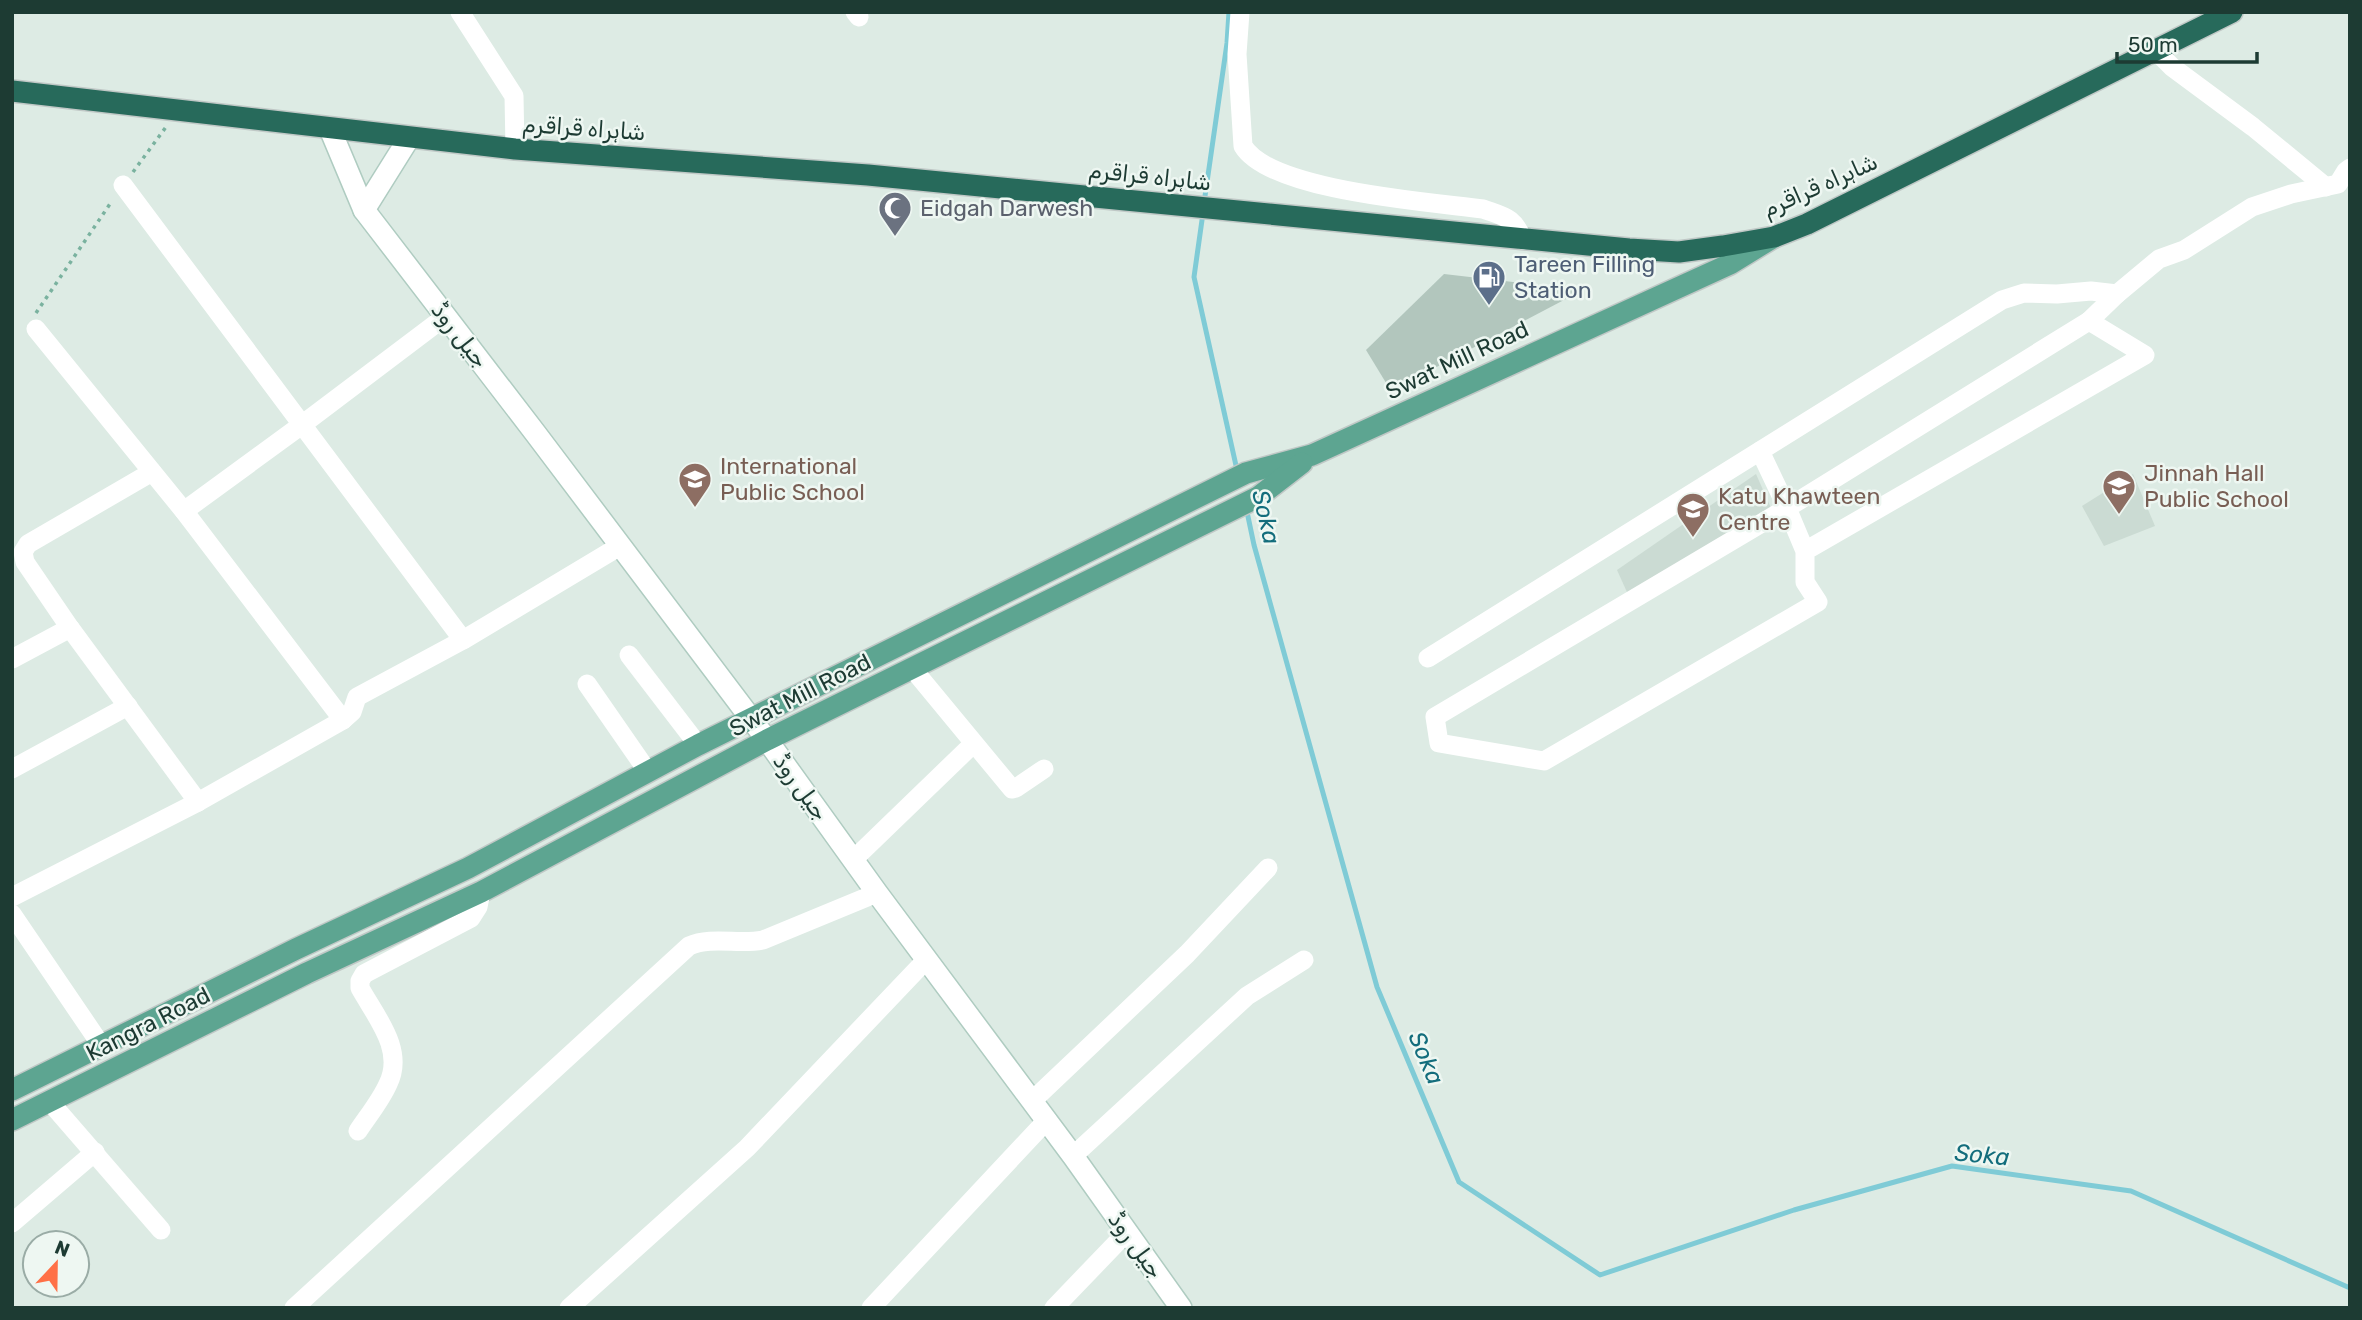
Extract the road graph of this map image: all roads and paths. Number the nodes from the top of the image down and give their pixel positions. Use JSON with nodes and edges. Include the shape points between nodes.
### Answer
{"nodes":[{"id":1,"x":460,"y":12,"type":"edge"},
{"id":2,"x":1240,"y":12,"type":"edge"},
{"id":3,"x":2232,"y":12,"type":"edge"},
{"id":4,"x":2156,"y":51,"type":"junction"},
{"id":5,"x":12,"y":91,"type":"edge"},
{"id":6,"x":177,"y":111,"type":"junction"},
{"id":7,"x":330,"y":129,"type":"junction"},
{"id":8,"x":409,"y":138,"type":"junction"},
{"id":9,"x":515,"y":149,"type":"junction"},
{"id":10,"x":2350,"y":168,"type":"edge"},
{"id":11,"x":123,"y":185,"type":"junction"},
{"id":12,"x":2326,"y":187,"type":"junction"},
{"id":13,"x":365,"y":210,"type":"junction"},
{"id":14,"x":1774,"y":237,"type":"junction"},
{"id":15,"x":1523,"y":240,"type":"junction"},
{"id":16,"x":2117,"y":295,"type":"junction"},
{"id":17,"x":446,"y":316,"type":"junction"},
{"id":18,"x":2089,"y":321,"type":"junction"},
{"id":19,"x":36,"y":329,"type":"joint"},
{"id":20,"x":303,"y":424,"type":"junction"},
{"id":21,"x":1759,"y":451,"type":"junction"},
{"id":22,"x":1312,"y":456,"type":"junction"},
{"id":23,"x":152,"y":472,"type":"junction"},
{"id":24,"x":1787,"y":508,"type":"junction"},
{"id":25,"x":184,"y":511,"type":"junction"},
{"id":26,"x":620,"y":546,"type":"junction"},
{"id":27,"x":1805,"y":551,"type":"junction"},
{"id":28,"x":70,"y":628,"type":"junction"},
{"id":29,"x":463,"y":640,"type":"junction"},
{"id":30,"x":629,"y":655,"type":"dead end"},
{"id":31,"x":1428,"y":658,"type":"dead end"},
{"id":32,"x":12,"y":659,"type":"edge"},
{"id":33,"x":912,"y":668,"type":"junction"},
{"id":34,"x":587,"y":684,"type":"dead end"},
{"id":35,"x":128,"y":706,"type":"junction"},
{"id":36,"x":751,"y":719,"type":"junction"},
{"id":37,"x":343,"y":720,"type":"junction"},
{"id":38,"x":767,"y":740,"type":"junction"},
{"id":39,"x":973,"y":744,"type":"junction"},
{"id":40,"x":698,"y":746,"type":"junction"},
{"id":41,"x":12,"y":769,"type":"edge"},
{"id":42,"x":1044,"y":769,"type":"dead end"},
{"id":43,"x":648,"y":772,"type":"junction"},
{"id":44,"x":198,"y":802,"type":"junction"},
{"id":45,"x":854,"y":859,"type":"junction"},
{"id":46,"x":1268,"y":868,"type":"dead end"},
{"id":47,"x":481,"y":892,"type":"junction"},
{"id":48,"x":877,"y":893,"type":"junction"},
{"id":49,"x":12,"y":897,"type":"edge"},
{"id":50,"x":12,"y":914,"type":"edge"},
{"id":51,"x":296,"y":949,"type":"joint"},
{"id":52,"x":926,"y":960,"type":"junction"},
{"id":53,"x":1304,"y":960,"type":"dead end"},
{"id":54,"x":307,"y":973,"type":"joint"},
{"id":55,"x":101,"y":1045,"type":"junction"},
{"id":56,"x":12,"y":1090,"type":"edge"},
{"id":57,"x":1032,"y":1101,"type":"junction"},
{"id":58,"x":50,"y":1102,"type":"junction"},
{"id":59,"x":12,"y":1120,"type":"edge"},
{"id":60,"x":1047,"y":1120,"type":"junction"},
{"id":61,"x":358,"y":1131,"type":"dead end"},
{"id":62,"x":95,"y":1152,"type":"junction"},
{"id":63,"x":1073,"y":1156,"type":"junction"},
{"id":64,"x":12,"y":1223,"type":"edge"},
{"id":65,"x":161,"y":1230,"type":"dead end"},
{"id":66,"x":1127,"y":1232,"type":"junction"},
{"id":67,"x":294,"y":1308,"type":"edge"},
{"id":68,"x":569,"y":1308,"type":"edge"},
{"id":69,"x":871,"y":1308,"type":"edge"},
{"id":70,"x":1055,"y":1308,"type":"edge"},
{"id":71,"x":1181,"y":1308,"type":"edge"}],
"edges":[{"from":1,"to":9,"type":"street","via":[[514,96]]},
{"from":2,"to":15,"type":"street","via":[[1239,94],[1243,146],[1250,157],[1321,187],[1483,209],[1508,217]]},
{"from":3,"to":4,"type":"highway","name":"شاہراہ قراقرم"},
{"from":4,"to":12,"type":"street"},
{"from":4,"to":14,"type":"highway","name":"شاہراہ قراقرم"},
{"from":5,"to":6,"type":"highway","name":"شاہراہ قراقرم"},
{"from":6,"to":7,"type":"highway","name":"شاہراہ قراقرم"},
{"from":6,"to":11,"type":"path"},
{"from":7,"to":8,"type":"highway","name":"شاہراہ قراقرم"},
{"from":7,"to":13,"type":"street","name":"جیل روڈ"},
{"from":8,"to":9,"type":"highway","name":"شاہراہ قراقرم"},
{"from":8,"to":13,"type":"street"},
{"from":9,"to":15,"type":"highway","name":"شاہراہ قراقرم","via":[[868,175]]},
{"from":10,"to":12,"type":"street","via":[[2338,184]]},
{"from":11,"to":19,"type":"path","via":[[37,309]]},
{"from":11,"to":20,"type":"street"},
{"from":12,"to":16,"type":"street","via":[[2252,207],[2185,250],[2160,259]]},
{"from":13,"to":17,"type":"street","name":"جیل روڈ"},
{"from":14,"to":15,"type":"highway","name":"شاہراہ قراقرم","via":[[1679,252]]},
{"from":14,"to":22,"type":"main road","name":"Swat Mill Road","via":[[1730,264]]},
{"from":16,"to":18,"type":"street"},
{"from":16,"to":21,"type":"street","via":[[2024,292],[2002,300]]},
{"from":17,"to":20,"type":"street"},
{"from":17,"to":26,"type":"street","name":"جیل روڈ"},
{"from":18,"to":24,"type":"street"},
{"from":18,"to":27,"type":"street","via":[[2144,355]]},
{"from":19,"to":23,"type":"street"},
{"from":20,"to":25,"type":"street"},
{"from":20,"to":29,"type":"street"},
{"from":21,"to":24,"type":"street"},
{"from":21,"to":31,"type":"street"},
{"from":22,"to":33,"type":"main road","name":"Swat Mill Road","via":[[1258,497]]},
{"from":22,"to":36,"type":"main road","name":"Swat Mill Road","via":[[1246,473]]},
{"from":23,"to":25,"type":"street"},
{"from":23,"to":28,"type":"street","via":[[28,544],[23,552],[25,562]]},
{"from":24,"to":27,"type":"street"},
{"from":24,"to":27,"type":"street","via":[[1435,718],[1439,743],[1544,761],[1818,602],[1805,582]]},
{"from":25,"to":37,"type":"street"},
{"from":26,"to":29,"type":"street"},
{"from":26,"to":36,"type":"street","name":"جیل روڈ"},
{"from":28,"to":32,"type":"street"},
{"from":28,"to":35,"type":"street"},
{"from":29,"to":37,"type":"street","via":[[357,697],[352,712]]},
{"from":30,"to":40,"type":"street"},
{"from":33,"to":38,"type":"main road","name":"Swat Mill Road"},
{"from":33,"to":39,"type":"street"},
{"from":34,"to":43,"type":"street"},
{"from":35,"to":41,"type":"street"},
{"from":35,"to":44,"type":"street"},
{"from":36,"to":38,"type":"street","name":"جیل روڈ"},
{"from":36,"to":40,"type":"main road","name":"Swat Mill Road"},
{"from":37,"to":44,"type":"street"},
{"from":38,"to":45,"type":"street","name":"جیل روڈ"},
{"from":38,"to":47,"type":"main road","name":"Swat Mill Road"},
{"from":39,"to":42,"type":"street","via":[[1012,789]]},
{"from":39,"to":45,"type":"street"},
{"from":40,"to":43,"type":"main road","name":"Swat Mill Road"},
{"from":43,"to":51,"type":"main road","name":"Swat Mill Road","via":[[468,868]]},
{"from":44,"to":49,"type":"street"},
{"from":45,"to":48,"type":"street","name":"جیل روڈ"},
{"from":46,"to":57,"type":"street","via":[[1187,954]]},
{"from":47,"to":54,"type":"main road","name":"Swat Mill Road"},
{"from":47,"to":61,"type":"street","via":[[471,918],[360,981],[394,1060],[388,1085]]},
{"from":48,"to":52,"type":"street","name":"جیل روڈ"},
{"from":48,"to":67,"type":"street","via":[[763,940],[690,946]]},
{"from":50,"to":55,"type":"street"},
{"from":51,"to":55,"type":"main road","name":"Kangra Road"},
{"from":52,"to":57,"type":"street","name":"جیل روڈ"},
{"from":52,"to":68,"type":"street","via":[[747,1148]]},
{"from":53,"to":63,"type":"street","via":[[1247,996]]},
{"from":54,"to":58,"type":"main road","name":"Kangra Road"},
{"from":55,"to":56,"type":"main road","name":"Kangra Road"},
{"from":57,"to":60,"type":"street","name":"جیل روڈ"},
{"from":58,"to":59,"type":"main road","name":"Kangra Road"},
{"from":58,"to":62,"type":"street"},
{"from":60,"to":63,"type":"street","name":"جیل روڈ"},
{"from":60,"to":69,"type":"street"},
{"from":62,"to":64,"type":"street"},
{"from":62,"to":65,"type":"street"},
{"from":63,"to":66,"type":"street","name":"جیل روڈ"},
{"from":66,"to":70,"type":"street"},
{"from":66,"to":71,"type":"street","name":"جیل روڈ"}]}
